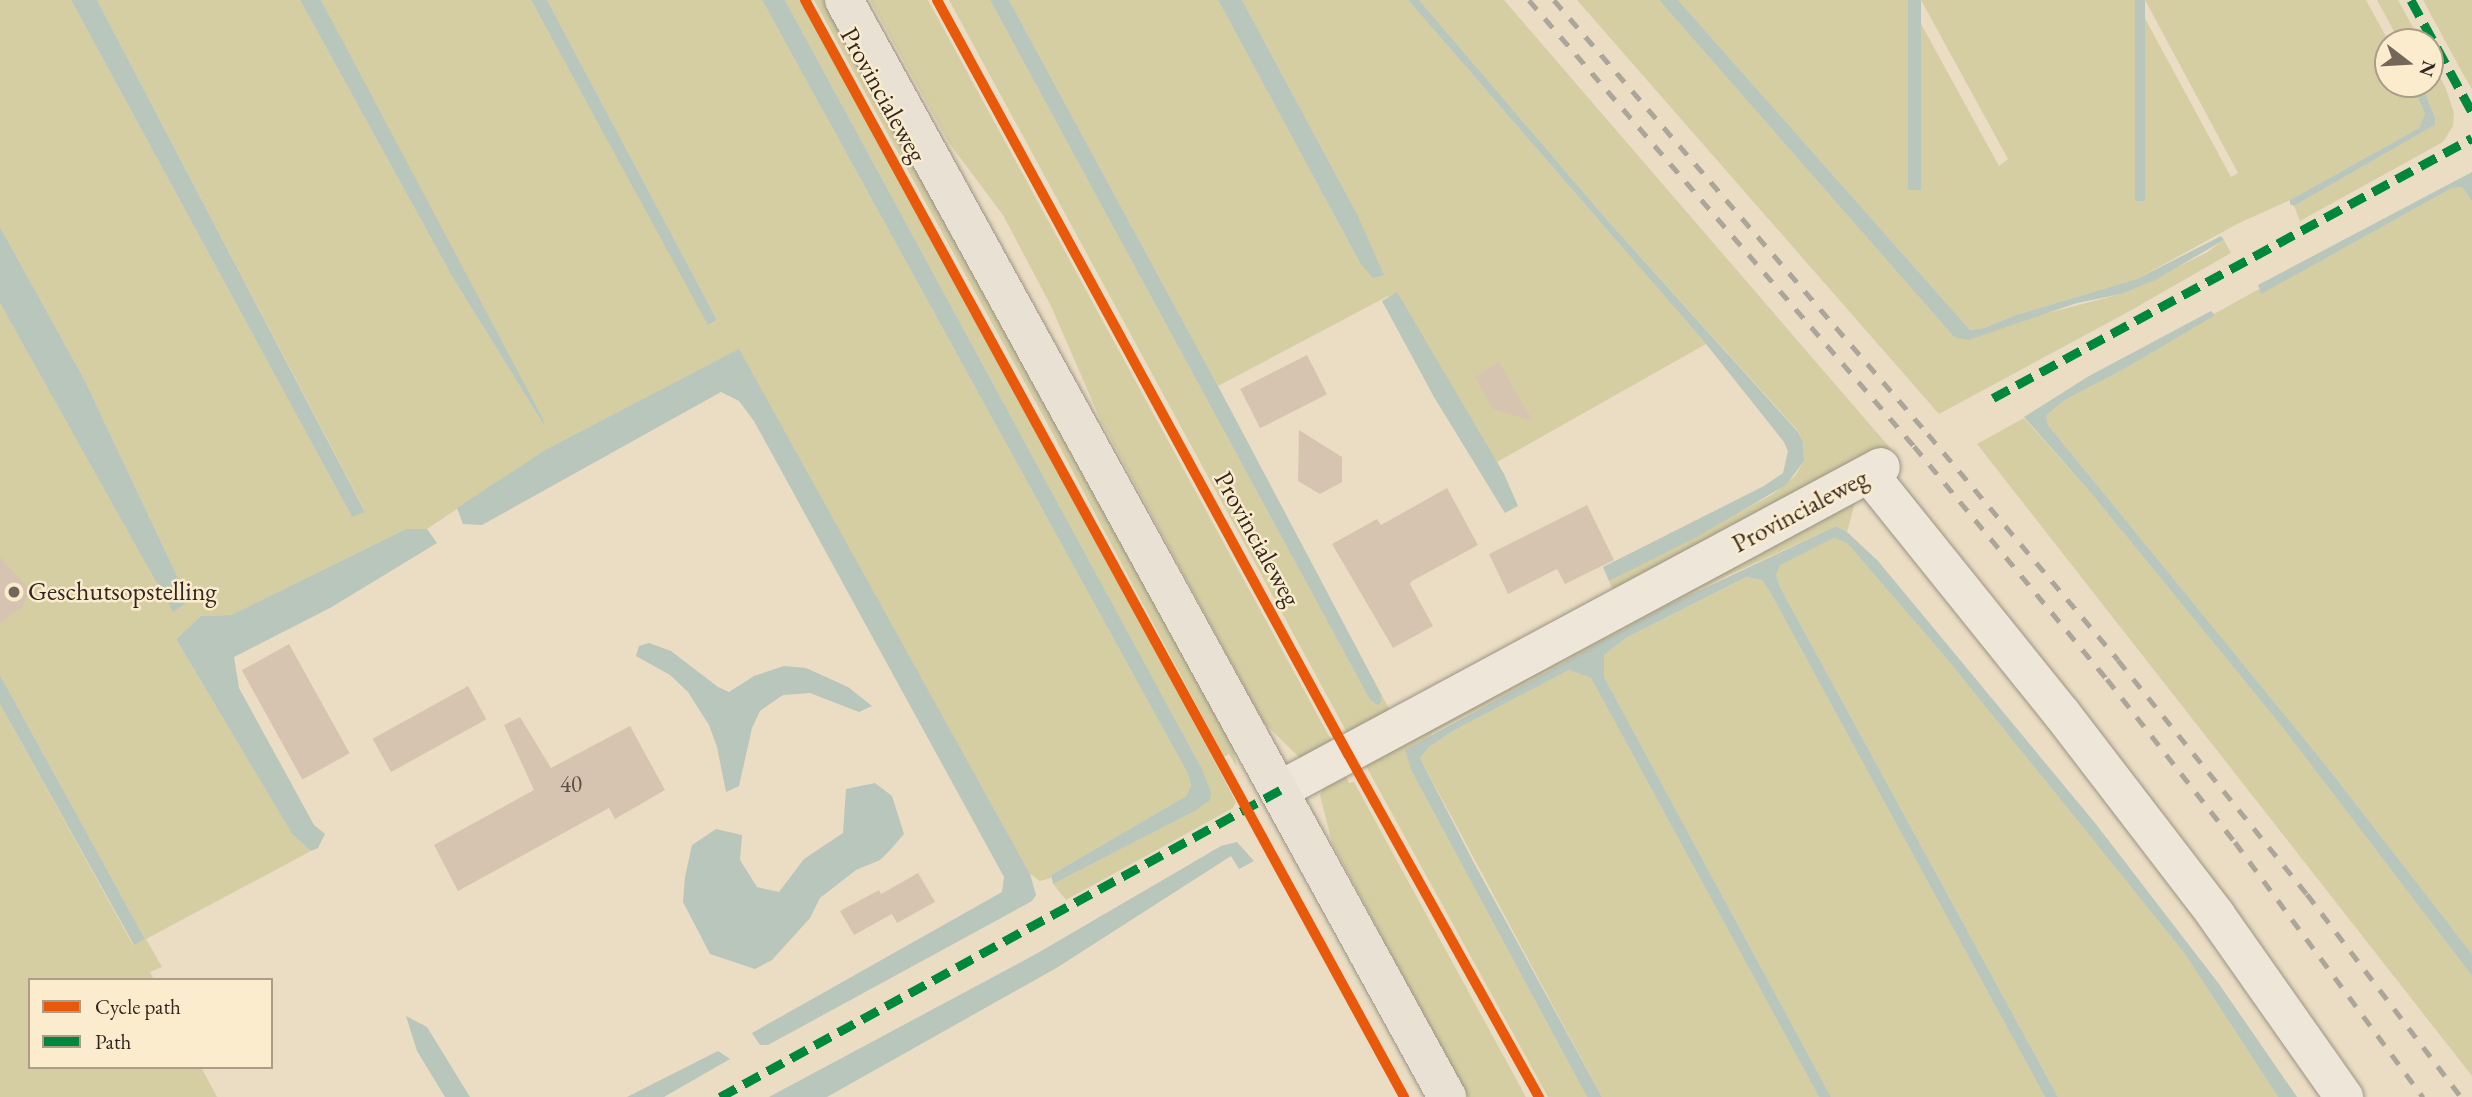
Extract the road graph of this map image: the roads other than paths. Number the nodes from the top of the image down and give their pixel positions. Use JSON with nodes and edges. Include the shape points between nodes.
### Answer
{"nodes":[{"id":1,"x":844,"y":0,"type":"edge"},
{"id":2,"x":1280,"y":790,"type":"junction"},
{"id":3,"x":1447,"y":1097,"type":"edge"},
{"id":4,"x":2344,"y":1097,"type":"edge"}],
"edges":[{"from":1,"to":2,"type":"main road","name":"Provincialeweg"},
{"from":2,"to":3,"type":"main road","name":"Provincialeweg"},
{"from":2,"to":4,"type":"lane","name":"Provincialeweg","via":[[1875,471],[2200,894]]}]}
